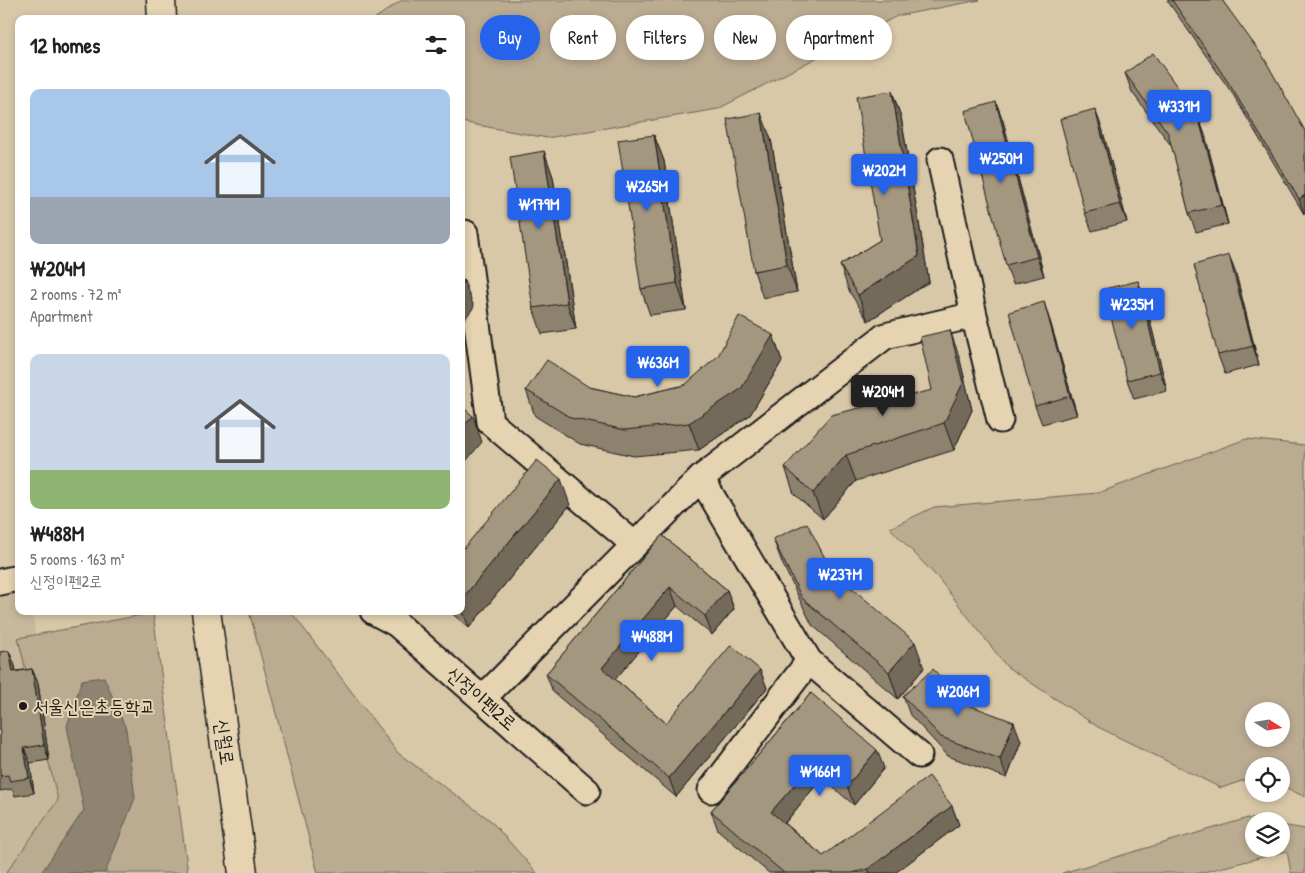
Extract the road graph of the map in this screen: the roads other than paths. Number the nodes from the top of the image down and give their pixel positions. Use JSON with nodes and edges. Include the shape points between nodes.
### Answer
{"nodes":[{"id":1,"x":161,"y":0,"type":"edge"},
{"id":2,"x":162,"y":15,"type":"edge"},
{"id":3,"x":940,"y":160,"type":"dead end"},
{"id":4,"x":465,"y":233,"type":"dead end"},
{"id":5,"x":974,"y":315,"type":"junction"},
{"id":6,"x":1000,"y":420,"type":"dead end"},
{"id":7,"x":701,"y":478,"type":"junction"},
{"id":8,"x":635,"y":545,"type":"junction"},
{"id":9,"x":15,"y":579,"type":"edge"},
{"id":10,"x":0,"y":582,"type":"edge"},
{"id":11,"x":207,"y":615,"type":"edge"},
{"id":12,"x":380,"y":615,"type":"edge"},
{"id":13,"x":808,"y":661,"type":"junction"},
{"id":14,"x":482,"y":699,"type":"junction"},
{"id":15,"x":919,"y":755,"type":"dead end"},
{"id":16,"x":711,"y":790,"type":"dead end"},
{"id":17,"x":587,"y":791,"type":"dead end"},
{"id":18,"x":243,"y":873,"type":"edge"}],
"edges":[{"from":1,"to":2,"type":"main road"},
{"from":3,"to":5,"type":"street"},
{"from":4,"to":8,"type":"street","via":[[490,422]]},
{"from":5,"to":6,"type":"street"},
{"from":5,"to":7,"type":"street","via":[[885,336]]},
{"from":7,"to":8,"type":"street"},
{"from":7,"to":13,"type":"street"},
{"from":8,"to":14,"type":"street"},
{"from":9,"to":10,"type":"street"},
{"from":11,"to":18,"type":"main road","name":"신월로"},
{"from":12,"to":14,"type":"street","name":"신정이펜2로","via":[[397,624]]},
{"from":13,"to":15,"type":"street"},
{"from":13,"to":16,"type":"street"},
{"from":14,"to":17,"type":"street","name":"신정이펜2로"}]}
